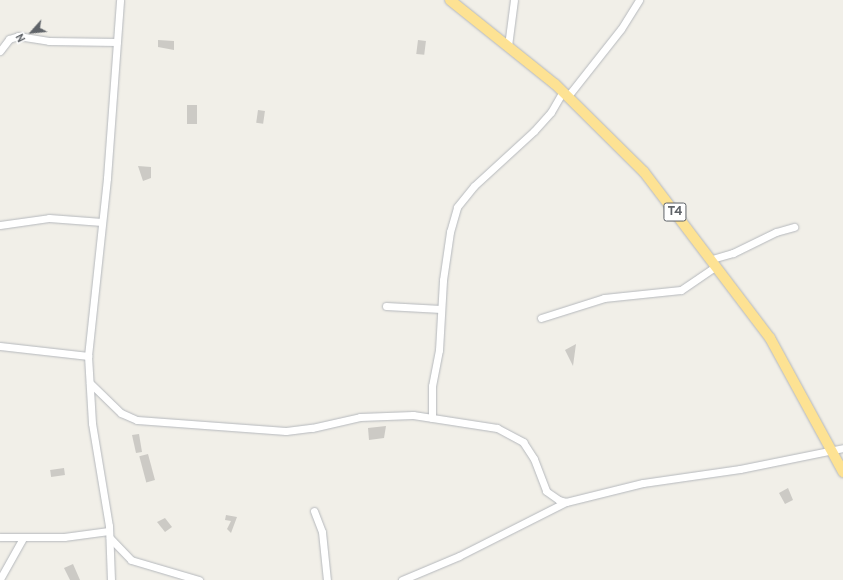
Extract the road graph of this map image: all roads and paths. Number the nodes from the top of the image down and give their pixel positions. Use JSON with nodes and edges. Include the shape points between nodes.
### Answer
{"nodes":[{"id":1,"x":120,"y":0,"type":"edge"},
{"id":2,"x":450,"y":0,"type":"edge"},
{"id":3,"x":514,"y":0,"type":"edge"},
{"id":4,"x":639,"y":0,"type":"edge"},
{"id":5,"x":117,"y":42,"type":"junction"},
{"id":6,"x":508,"y":46,"type":"junction"},
{"id":7,"x":0,"y":51,"type":"edge"},
{"id":8,"x":565,"y":94,"type":"junction"},
{"id":9,"x":102,"y":222,"type":"junction"},
{"id":10,"x":0,"y":225,"type":"edge"},
{"id":11,"x":794,"y":227,"type":"dead end"},
{"id":12,"x":714,"y":263,"type":"junction"},
{"id":13,"x":386,"y":306,"type":"dead end"},
{"id":14,"x":441,"y":309,"type":"junction"},
{"id":15,"x":541,"y":318,"type":"dead end"},
{"id":16,"x":0,"y":346,"type":"edge"},
{"id":17,"x":88,"y":356,"type":"junction"},
{"id":18,"x":90,"y":383,"type":"junction"},
{"id":19,"x":432,"y":418,"type":"junction"},
{"id":20,"x":843,"y":448,"type":"edge"},
{"id":21,"x":832,"y":450,"type":"junction"},
{"id":22,"x":843,"y":472,"type":"edge"},
{"id":23,"x":566,"y":502,"type":"junction"},
{"id":24,"x":314,"y":511,"type":"dead end"},
{"id":25,"x":109,"y":534,"type":"junction"},
{"id":26,"x":0,"y":537,"type":"edge"},
{"id":27,"x":23,"y":538,"type":"junction"},
{"id":28,"x":0,"y":579,"type":"edge"},
{"id":29,"x":111,"y":580,"type":"edge"},
{"id":30,"x":199,"y":580,"type":"edge"},
{"id":31,"x":327,"y":580,"type":"edge"},
{"id":32,"x":402,"y":580,"type":"edge"}],
"edges":[{"from":1,"to":5,"type":"street"},
{"from":2,"to":6,"type":"highway","number":"T4"},
{"from":3,"to":6,"type":"street"},
{"from":4,"to":8,"type":"street","via":[[621,29]]},
{"from":5,"to":7,"type":"street","via":[[49,41],[18,36],[9,38]]},
{"from":5,"to":9,"type":"street"},
{"from":6,"to":8,"type":"highway","number":"T4"},
{"from":8,"to":12,"type":"highway","number":"T4","via":[[644,172]]},
{"from":8,"to":14,"type":"street","via":[[534,131],[474,186],[457,208],[450,232]]},
{"from":9,"to":10,"type":"street","via":[[49,218]]},
{"from":9,"to":17,"type":"street"},
{"from":11,"to":12,"type":"street","via":[[776,232]]},
{"from":12,"to":15,"type":"street","via":[[681,290],[604,298]]},
{"from":12,"to":21,"type":"highway","number":"T4","via":[[770,338]]},
{"from":13,"to":14,"type":"street"},
{"from":14,"to":19,"type":"street","via":[[439,350],[432,386]]},
{"from":16,"to":17,"type":"street"},
{"from":17,"to":18,"type":"street"},
{"from":18,"to":19,"type":"street","via":[[121,413],[137,420],[286,431],[360,417],[398,415]]},
{"from":18,"to":25,"type":"street","via":[[92,423]]},
{"from":19,"to":23,"type":"street","via":[[497,428],[509,433],[522,442],[534,459],[546,491]]},
{"from":20,"to":21,"type":"street"},
{"from":21,"to":22,"type":"highway","number":"T4"},
{"from":21,"to":23,"type":"street","via":[[643,483]]},
{"from":23,"to":32,"type":"street","via":[[459,556]]},
{"from":24,"to":31,"type":"street","via":[[322,532]]},
{"from":25,"to":27,"type":"street"},
{"from":25,"to":29,"type":"street"},
{"from":25,"to":30,"type":"street","via":[[132,560]]},
{"from":26,"to":27,"type":"street"},
{"from":27,"to":28,"type":"street"}]}
